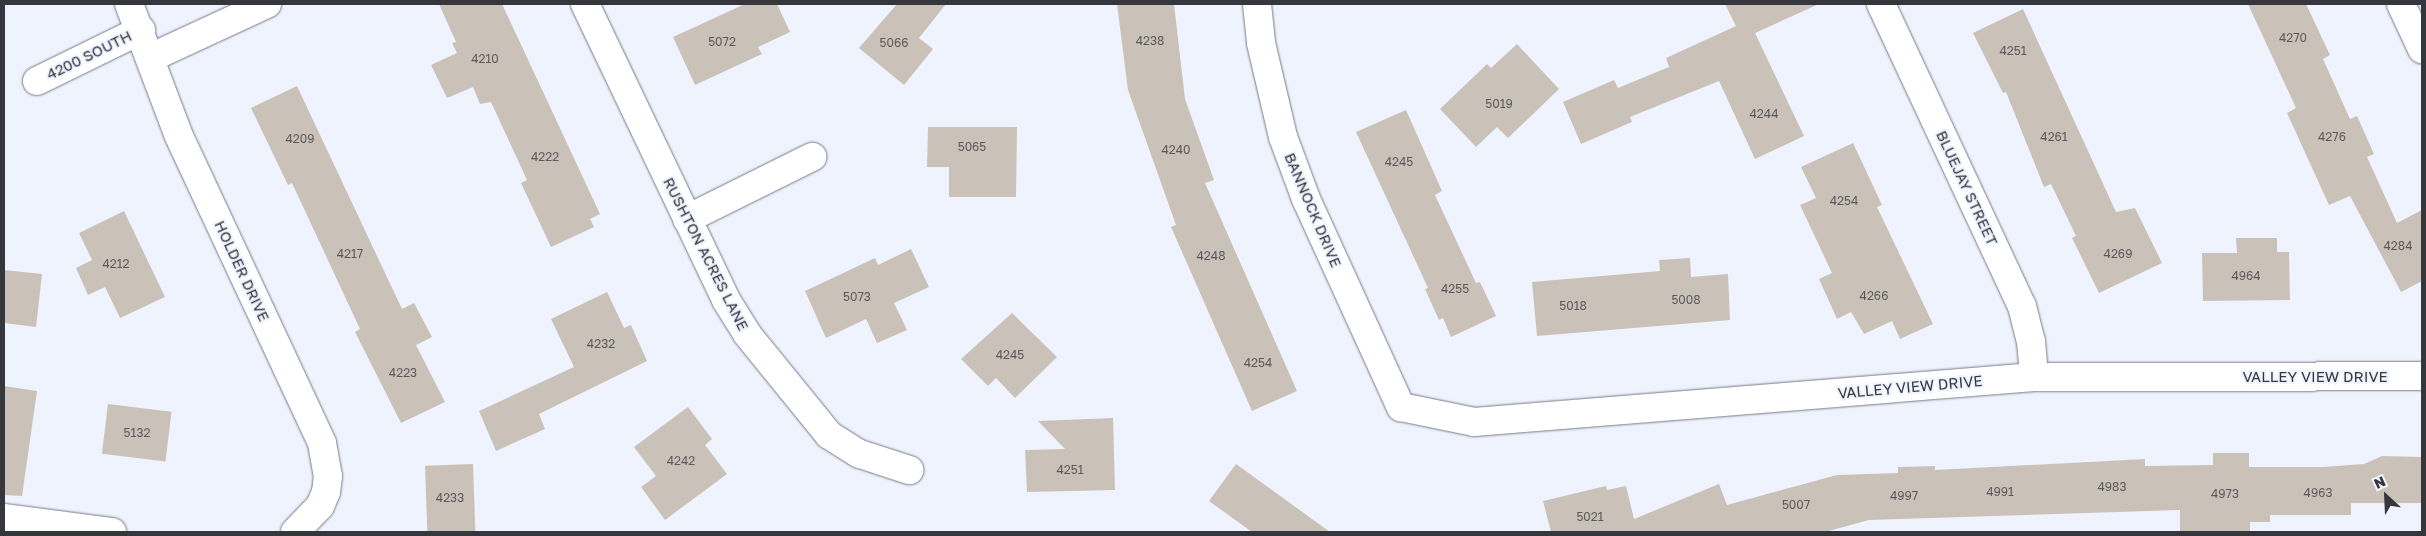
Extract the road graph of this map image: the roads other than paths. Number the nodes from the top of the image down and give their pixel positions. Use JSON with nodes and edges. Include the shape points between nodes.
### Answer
{"nodes":[{"id":1,"x":129,"y":4,"type":"edge"},
{"id":2,"x":267,"y":4,"type":"edge"},
{"id":3,"x":585,"y":4,"type":"edge"},
{"id":4,"x":1257,"y":4,"type":"edge"},
{"id":5,"x":1881,"y":4,"type":"edge"},
{"id":6,"x":2401,"y":4,"type":"edge"},
{"id":7,"x":141,"y":30,"type":"junction"},
{"id":8,"x":2422,"y":49,"type":"edge"},
{"id":9,"x":150,"y":58,"type":"junction"},
{"id":10,"x":37,"y":81,"type":"dead end"},
{"id":11,"x":812,"y":157,"type":"dead end"},
{"id":12,"x":687,"y":219,"type":"junction"},
{"id":13,"x":2422,"y":376,"type":"edge"},
{"id":14,"x":2034,"y":377,"type":"junction"},
{"id":15,"x":1401,"y":407,"type":"joint"},
{"id":16,"x":910,"y":470,"type":"dead end"},
{"id":17,"x":4,"y":518,"type":"edge"},
{"id":18,"x":112,"y":532,"type":"edge"},
{"id":19,"x":295,"y":532,"type":"edge"}],
"edges":[{"from":1,"to":7,"type":"street","name":"HOLDER DRIVE"},
{"from":2,"to":9,"type":"street","name":"4200 SOUTH"},
{"from":3,"to":12,"type":"street","name":"RUSHTON ACRES LANE"},
{"from":4,"to":15,"type":"street","name":"BANNOCK DRIVE","via":[[1261,43],[1283,138],[1306,199]]},
{"from":5,"to":14,"type":"street","name":"BLUEJAY STREET","via":[[2022,306],[2031,342]]},
{"from":6,"to":8,"type":"street"},
{"from":7,"to":9,"type":"street","name":"HOLDER DRIVE"},
{"from":7,"to":10,"type":"street","name":"4200 SOUTH"},
{"from":9,"to":19,"type":"street","name":"HOLDER DRIVE","via":[[178,134],[324,451],[328,476],[320,506]]},
{"from":11,"to":12,"type":"street"},
{"from":12,"to":16,"type":"street","name":"RUSHTON ACRES LANE","via":[[736,318],[818,424],[844,446],[860,454]]},
{"from":13,"to":14,"type":"street","name":"VALLEY VIEW DRIVE"},
{"from":14,"to":15,"type":"street","name":"VALLEY VIEW DRIVE","via":[[1474,422]]},
{"from":17,"to":18,"type":"street"}]}
